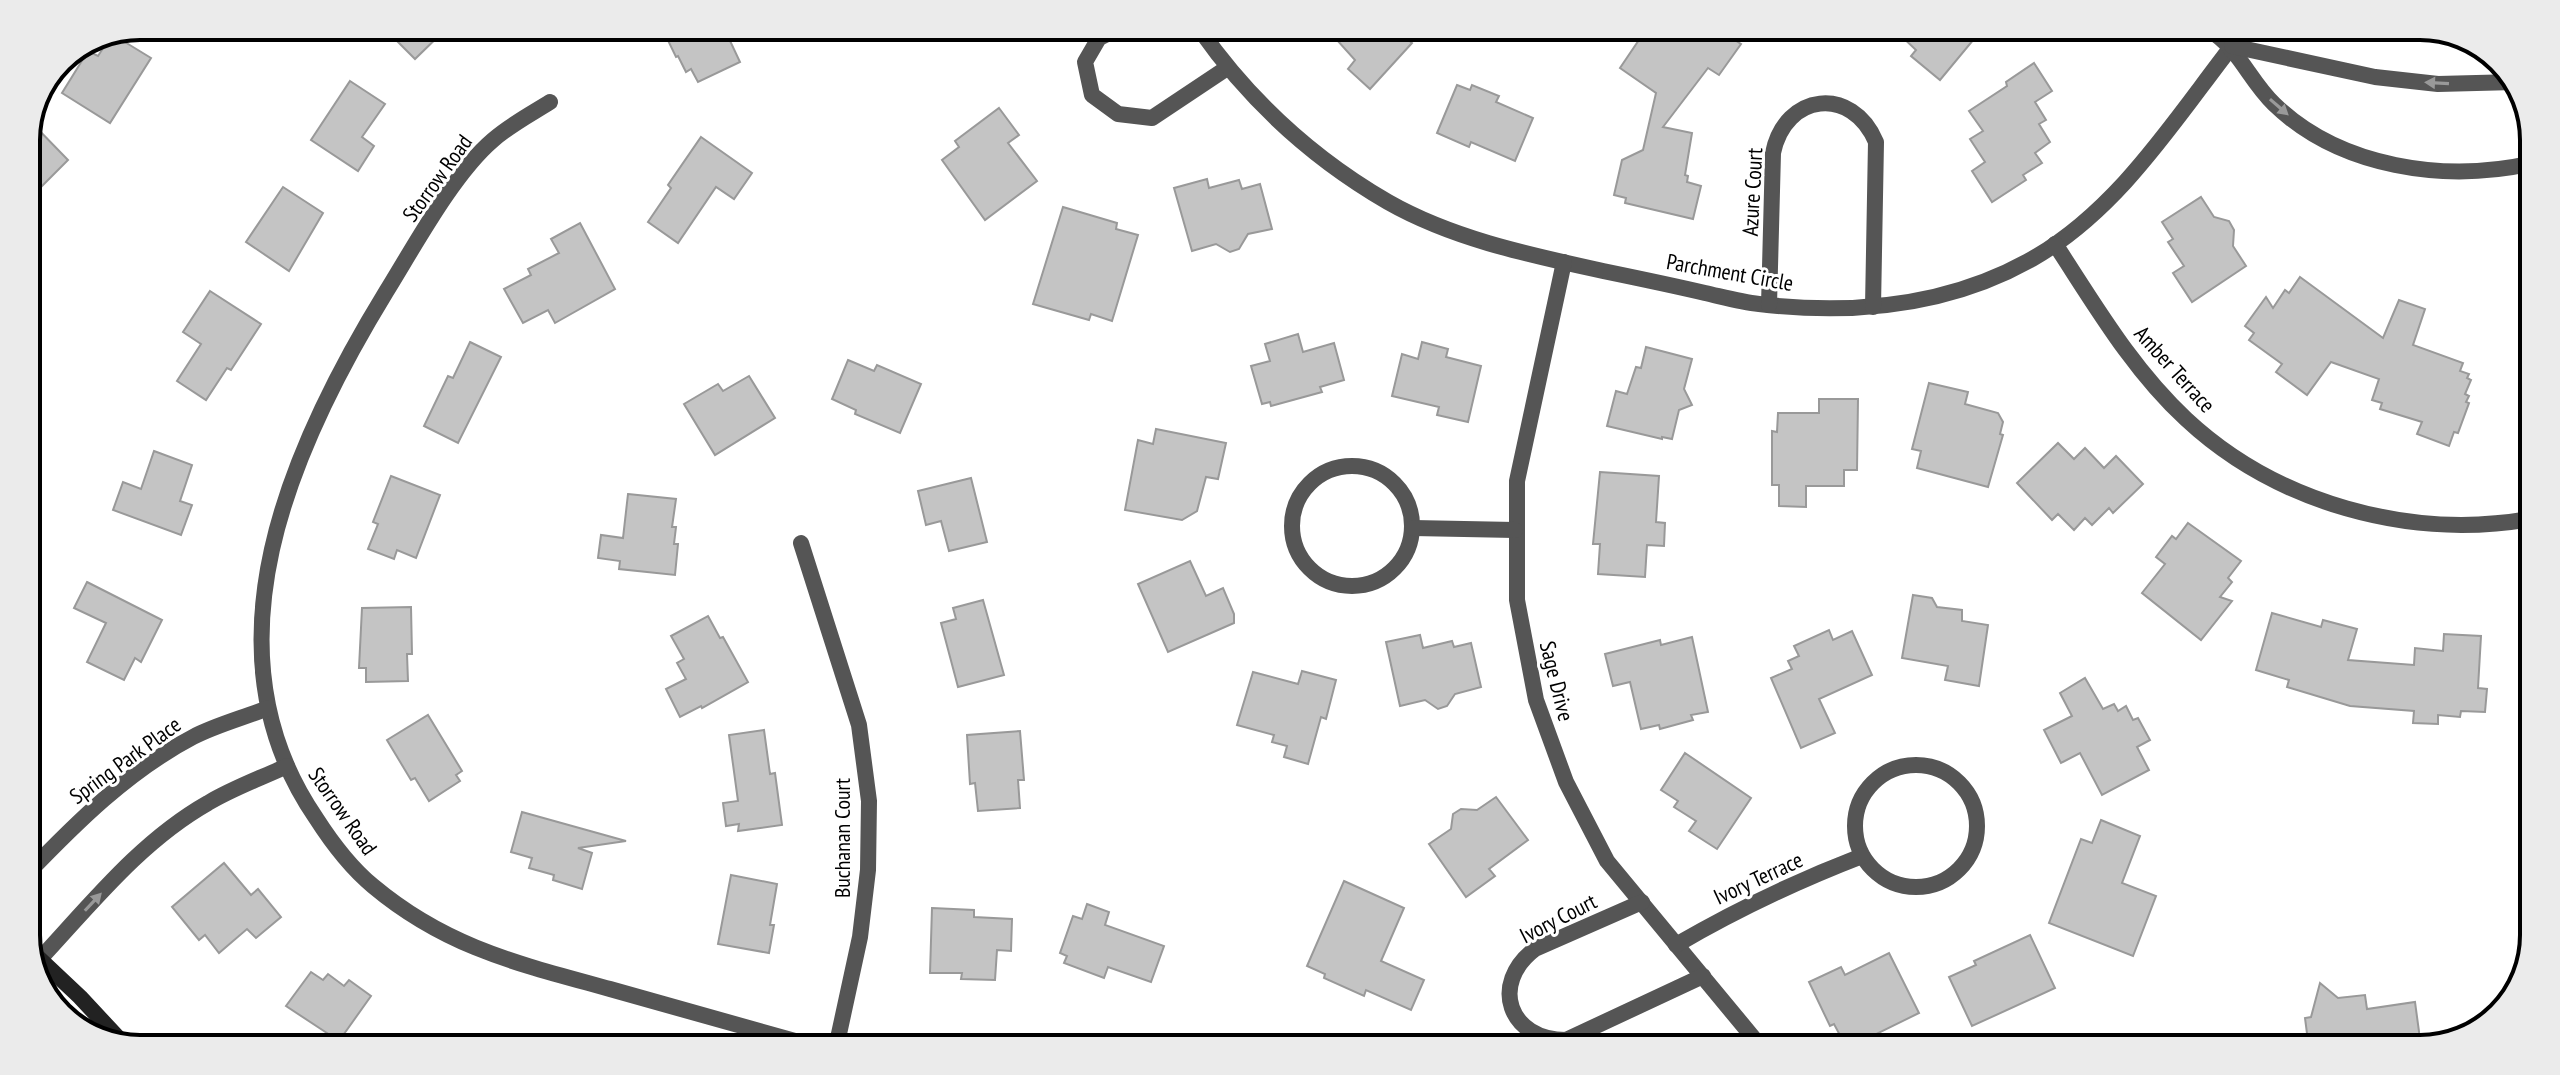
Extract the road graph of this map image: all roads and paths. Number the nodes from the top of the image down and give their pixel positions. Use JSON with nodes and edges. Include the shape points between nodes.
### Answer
{"nodes":[{"id":1,"x":1098,"y":40,"type":"edge"},
{"id":2,"x":1207,"y":40,"type":"edge"},
{"id":3,"x":2224,"y":40,"type":"edge"},
{"id":4,"x":2232,"y":46,"type":"junction"},
{"id":5,"x":1227,"y":68,"type":"junction"},
{"id":6,"x":2502,"y":82,"type":"edge"},
{"id":7,"x":550,"y":102,"type":"dead end"},
{"id":8,"x":2520,"y":165,"type":"edge"},
{"id":9,"x":2055,"y":244,"type":"junction"},
{"id":10,"x":1564,"y":262,"type":"junction"},
{"id":11,"x":1769,"y":305,"type":"junction"},
{"id":12,"x":1873,"y":307,"type":"junction"},
{"id":13,"x":2520,"y":520,"type":"edge"},
{"id":14,"x":1413,"y":528,"type":"junction"},
{"id":15,"x":1515,"y":530,"type":"junction"},
{"id":16,"x":801,"y":543,"type":"dead end"},
{"id":17,"x":268,"y":708,"type":"junction"},
{"id":18,"x":287,"y":766,"type":"junction"},
{"id":19,"x":1862,"y":856,"type":"junction"},
{"id":20,"x":40,"y":860,"type":"edge"},
{"id":21,"x":1642,"y":902,"type":"junction"},
{"id":22,"x":1676,"y":945,"type":"junction"},
{"id":23,"x":41,"y":947,"type":"edge"},
{"id":24,"x":45,"y":964,"type":"edge"},
{"id":25,"x":1703,"y":976,"type":"junction"},
{"id":26,"x":110,"y":1030,"type":"edge"},
{"id":27,"x":773,"y":1035,"type":"edge"},
{"id":28,"x":839,"y":1035,"type":"edge"},
{"id":29,"x":1535,"y":1035,"type":"edge"},
{"id":30,"x":1577,"y":1035,"type":"edge"},
{"id":31,"x":1751,"y":1035,"type":"edge"}],
"edges":[{"from":1,"to":5,"type":"street","via":[[1085,62],[1092,95],[1118,114],[1152,118]]},
{"from":2,"to":5,"type":"street","name":"Parchment Circle"},
{"from":3,"to":4,"type":"street"},
{"from":6,"to":4,"type":"street","one_way":true,"via":[[2438,84],[2375,77]]},
{"from":4,"to":8,"type":"street","one_way":true,"via":[[2251,80],[2275,105],[2339,148],[2416,168],[2466,172]]},
{"from":4,"to":9,"type":"street","name":"Parchment Circle","via":[[2137,169]]},
{"from":5,"to":10,"type":"street","name":"Parchment Circle","via":[[1314,153],[1390,203],[1483,242]]},
{"from":7,"to":17,"type":"street","name":"Storrow Road","via":[[491,142],[466,169],[332,390],[302,456],[267,562],[259,637]]},
{"from":9,"to":12,"type":"street","name":"Parchment Circle","via":[[1970,287]]},
{"from":9,"to":13,"type":"street","name":"Amber Terrace","via":[[2118,340],[2186,420],[2274,480],[2356,512],[2427,524]]},
{"from":10,"to":11,"type":"street","name":"Parchment Circle"},
{"from":10,"to":15,"type":"street","name":"Sage Drive","via":[[1517,481]]},
{"from":11,"to":12,"type":"street","name":"Parchment Circle"},
{"from":11,"to":12,"type":"street","name":"Azure Court","via":[[1776,138],[1793,115],[1820,103],[1849,108],[1876,142]]},
{"from":14,"to":14,"type":"street","via":[[1396,484],[1353,465],[1309,482],[1293,509],[1291,525],[1293,541],[1308,568],[1327,581],[1351,587],[1394,570],[1404,558]]},
{"from":14,"to":15,"type":"street"},
{"from":15,"to":21,"type":"street","name":"Sage Drive","via":[[1524,645],[1554,753],[1607,861]]},
{"from":16,"to":28,"type":"street","name":"Buchanan Court","via":[[859,725],[869,801],[860,937]]},
{"from":17,"to":18,"type":"street","name":"Storrow Road"},
{"from":17,"to":20,"type":"street","name":"Spring Park Place","via":[[195,736],[128,779]]},
{"from":23,"to":18,"type":"street","one_way":true,"via":[[176,824]]},
{"from":18,"to":27,"type":"street","name":"Storrow Road","via":[[308,808],[357,872],[446,936],[508,961]]},
{"from":19,"to":19,"type":"street","via":[[1871,869],[1899,886],[1931,886],[1946,880],[1959,871],[1975,843],[1978,828],[1970,797],[1948,774],[1933,767],[1886,772],[1863,794],[1857,809],[1855,833]]},
{"from":19,"to":22,"type":"street","name":"Ivory Terrace","via":[[1732,913]]},
{"from":21,"to":22,"type":"street","name":"Sage Drive"},
{"from":21,"to":29,"type":"street","name":"Ivory Court","via":[[1523,959],[1514,971],[1510,1001],[1515,1015]]},
{"from":22,"to":25,"type":"street","name":"Sage Drive"},
{"from":24,"to":26,"type":"street"},
{"from":25,"to":30,"type":"street","name":"Ivory Court"},
{"from":25,"to":31,"type":"street","name":"Sage Drive"}]}
